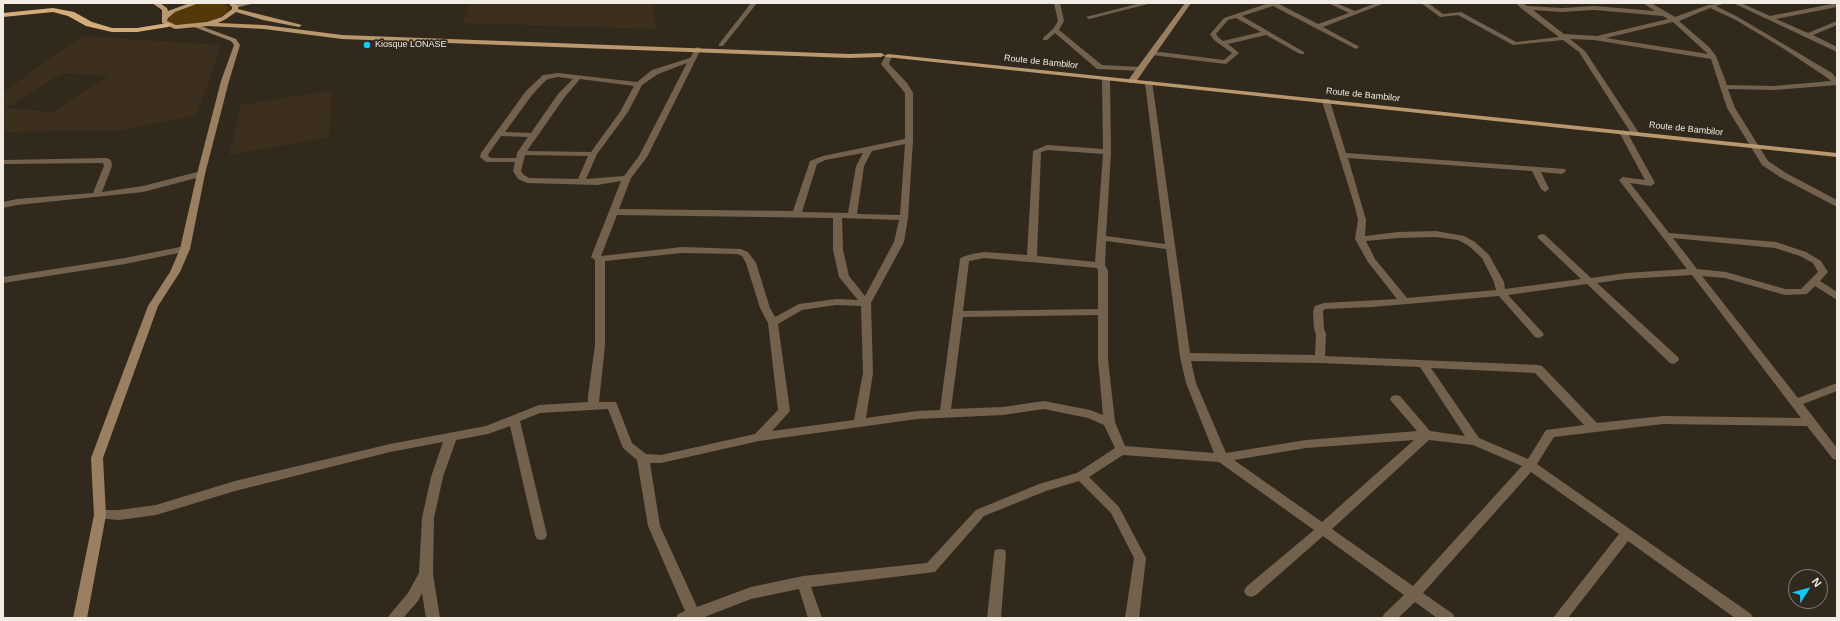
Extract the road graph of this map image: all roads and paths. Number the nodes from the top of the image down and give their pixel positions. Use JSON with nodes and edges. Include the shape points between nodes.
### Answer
{"nodes":[{"id":1,"x":155,"y":3,"type":"edge"},
{"id":2,"x":196,"y":3,"type":"edge"},
{"id":3,"x":251,"y":3,"type":"edge"},
{"id":4,"x":754,"y":3,"type":"edge"},
{"id":5,"x":1057,"y":3,"type":"edge"},
{"id":6,"x":1149,"y":3,"type":"edge"},
{"id":7,"x":1188,"y":3,"type":"edge"},
{"id":8,"x":1331,"y":3,"type":"edge"},
{"id":9,"x":1382,"y":3,"type":"edge"},
{"id":10,"x":1424,"y":3,"type":"edge"},
{"id":11,"x":1646,"y":3,"type":"edge"},
{"id":12,"x":1723,"y":3,"type":"edge"},
{"id":13,"x":1736,"y":3,"type":"edge"},
{"id":14,"x":1809,"y":3,"type":"edge"},
{"id":15,"x":1273,"y":4,"type":"edge"},
{"id":16,"x":1837,"y":5,"type":"edge"},
{"id":17,"x":1521,"y":6,"type":"edge"},
{"id":18,"x":1710,"y":6,"type":"junction"},
{"id":19,"x":234,"y":7,"type":"edge"},
{"id":20,"x":1824,"y":8,"type":"junction"},
{"id":21,"x":1837,"y":12,"type":"edge"},
{"id":22,"x":1354,"y":14,"type":"junction"},
{"id":23,"x":1666,"y":14,"type":"junction"},
{"id":24,"x":3,"y":15,"type":"edge"},
{"id":25,"x":1235,"y":16,"type":"junction"},
{"id":26,"x":165,"y":17,"type":"junction"},
{"id":27,"x":1089,"y":17,"type":"dead end"},
{"id":28,"x":1767,"y":17,"type":"junction"},
{"id":29,"x":1736,"y":18,"type":"junction"},
{"id":30,"x":1674,"y":20,"type":"junction"},
{"id":31,"x":1837,"y":23,"type":"edge"},
{"id":32,"x":208,"y":24,"type":"junction"},
{"id":33,"x":168,"y":25,"type":"junction"},
{"id":34,"x":196,"y":26,"type":"junction"},
{"id":35,"x":1317,"y":27,"type":"junction"},
{"id":36,"x":1055,"y":30,"type":"junction"},
{"id":37,"x":1266,"y":33,"type":"junction"},
{"id":38,"x":1808,"y":35,"type":"junction"},
{"id":39,"x":1563,"y":37,"type":"junction"},
{"id":40,"x":1594,"y":38,"type":"junction"},
{"id":41,"x":1045,"y":39,"type":"dead end"},
{"id":42,"x":1223,"y":43,"type":"junction"},
{"id":43,"x":721,"y":45,"type":"junction"},
{"id":44,"x":1356,"y":47,"type":"dead end"},
{"id":45,"x":698,"y":49,"type":"junction"},
{"id":46,"x":1837,"y":50,"type":"edge"},
{"id":47,"x":1302,"y":53,"type":"dead end"},
{"id":48,"x":1152,"y":54,"type":"junction"},
{"id":49,"x":884,"y":55,"type":"junction"},
{"id":50,"x":1714,"y":57,"type":"junction"},
{"id":51,"x":693,"y":59,"type":"junction"},
{"id":52,"x":1140,"y":69,"type":"junction"},
{"id":53,"x":1837,"y":74,"type":"edge"},
{"id":54,"x":1829,"y":75,"type":"junction"},
{"id":55,"x":578,"y":77,"type":"junction"},
{"id":56,"x":1106,"y":78,"type":"junction"},
{"id":57,"x":1132,"y":81,"type":"junction"},
{"id":58,"x":1150,"y":83,"type":"junction"},
{"id":59,"x":1837,"y":83,"type":"edge"},
{"id":60,"x":639,"y":84,"type":"junction"},
{"id":61,"x":1725,"y":87,"type":"junction"},
{"id":62,"x":1326,"y":101,"type":"junction"},
{"id":63,"x":1624,"y":132,"type":"junction"},
{"id":64,"x":1635,"y":133,"type":"junction"},
{"id":65,"x":500,"y":134,"type":"junction"},
{"id":66,"x":533,"y":135,"type":"junction"},
{"id":67,"x":909,"y":141,"type":"junction"},
{"id":68,"x":1754,"y":146,"type":"junction"},
{"id":69,"x":869,"y":149,"type":"junction"},
{"id":70,"x":1107,"y":152,"type":"junction"},
{"id":71,"x":593,"y":154,"type":"junction"},
{"id":72,"x":1342,"y":155,"type":"junction"},
{"id":73,"x":1837,"y":155,"type":"edge"},
{"id":74,"x":521,"y":157,"type":"junction"},
{"id":75,"x":3,"y":162,"type":"edge"},
{"id":76,"x":1535,"y":169,"type":"junction"},
{"id":77,"x":1562,"y":171,"type":"dead end"},
{"id":78,"x":201,"y":174,"type":"junction"},
{"id":79,"x":627,"y":178,"type":"junction"},
{"id":80,"x":581,"y":182,"type":"junction"},
{"id":81,"x":1544,"y":189,"type":"dead end"},
{"id":82,"x":96,"y":195,"type":"junction"},
{"id":83,"x":1837,"y":204,"type":"edge"},
{"id":84,"x":3,"y":205,"type":"edge"},
{"id":85,"x":614,"y":212,"type":"junction"},
{"id":86,"x":797,"y":214,"type":"junction"},
{"id":87,"x":837,"y":215,"type":"junction"},
{"id":88,"x":852,"y":216,"type":"junction"},
{"id":89,"x":904,"y":218,"type":"junction"},
{"id":90,"x":1665,"y":235,"type":"junction"},
{"id":91,"x":1542,"y":237,"type":"dead end"},
{"id":92,"x":1101,"y":238,"type":"junction"},
{"id":93,"x":1360,"y":239,"type":"junction"},
{"id":94,"x":1171,"y":247,"type":"junction"},
{"id":95,"x":184,"y":249,"type":"junction"},
{"id":96,"x":1032,"y":258,"type":"junction"},
{"id":97,"x":600,"y":259,"type":"junction"},
{"id":98,"x":1100,"y":265,"type":"junction"},
{"id":99,"x":1694,"y":272,"type":"junction"},
{"id":100,"x":3,"y":280,"type":"edge"},
{"id":101,"x":1588,"y":280,"type":"junction"},
{"id":102,"x":1815,"y":282,"type":"junction"},
{"id":103,"x":1501,"y":293,"type":"junction"},
{"id":104,"x":1837,"y":296,"type":"edge"},
{"id":105,"x":1404,"y":301,"type":"junction"},
{"id":106,"x":866,"y":303,"type":"junction"},
{"id":107,"x":1103,"y":312,"type":"junction"},
{"id":108,"x":958,"y":314,"type":"junction"},
{"id":109,"x":773,"y":323,"type":"junction"},
{"id":110,"x":1539,"y":335,"type":"dead end"},
{"id":111,"x":1185,"y":357,"type":"junction"},
{"id":112,"x":1320,"y":359,"type":"junction"},
{"id":113,"x":1674,"y":360,"type":"dead end"},
{"id":114,"x":1423,"y":364,"type":"junction"},
{"id":115,"x":1837,"y":387,"type":"edge"},
{"id":116,"x":1396,"y":399,"type":"dead end"},
{"id":117,"x":1796,"y":403,"type":"junction"},
{"id":118,"x":594,"y":406,"type":"junction"},
{"id":119,"x":945,"y":414,"type":"junction"},
{"id":120,"x":514,"y":419,"type":"junction"},
{"id":121,"x":1109,"y":422,"type":"junction"},
{"id":122,"x":1810,"y":422,"type":"junction"},
{"id":123,"x":859,"y":423,"type":"junction"},
{"id":124,"x":1594,"y":428,"type":"junction"},
{"id":125,"x":1427,"y":435,"type":"junction"},
{"id":126,"x":451,"y":437,"type":"junction"},
{"id":127,"x":759,"y":437,"type":"junction"},
{"id":128,"x":1475,"y":441,"type":"junction"},
{"id":129,"x":1121,"y":450,"type":"junction"},
{"id":130,"x":1837,"y":456,"type":"edge"},
{"id":131,"x":643,"y":458,"type":"junction"},
{"id":132,"x":1222,"y":458,"type":"junction"},
{"id":133,"x":1530,"y":465,"type":"junction"},
{"id":134,"x":1081,"y":476,"type":"junction"},
{"id":135,"x":100,"y":515,"type":"junction"},
{"id":136,"x":1322,"y":530,"type":"junction"},
{"id":137,"x":1627,"y":533,"type":"junction"},
{"id":138,"x":541,"y":535,"type":"dead end"},
{"id":139,"x":1000,"y":554,"type":"dead end"},
{"id":140,"x":426,"y":574,"type":"junction"},
{"id":141,"x":803,"y":582,"type":"junction"},
{"id":142,"x":1251,"y":591,"type":"dead end"},
{"id":143,"x":1414,"y":594,"type":"junction"},
{"id":144,"x":690,"y":617,"type":"edge"},
{"id":145,"x":1741,"y":617,"type":"edge"},
{"id":146,"x":80,"y":618,"type":"edge"},
{"id":147,"x":394,"y":618,"type":"edge"},
{"id":148,"x":433,"y":618,"type":"edge"},
{"id":149,"x":815,"y":618,"type":"edge"},
{"id":150,"x":994,"y":618,"type":"edge"},
{"id":151,"x":1132,"y":618,"type":"edge"},
{"id":152,"x":1389,"y":618,"type":"edge"},
{"id":153,"x":1448,"y":618,"type":"edge"},
{"id":154,"x":1560,"y":618,"type":"edge"}],
"edges":[{"from":1,"to":26,"type":"main road","via":[[165,9]]},
{"from":2,"to":26,"type":"main road","via":[[180,8]]},
{"from":3,"to":19,"type":"street"},
{"from":4,"to":43,"type":"street"},
{"from":5,"to":36,"type":"street","via":[[1061,21]]},
{"from":6,"to":27,"type":"street"},
{"from":7,"to":48,"type":"street"},
{"from":8,"to":22,"type":"street"},
{"from":9,"to":22,"type":"street"},
{"from":10,"to":39,"type":"street","via":[[1442,16],[1459,13],[1514,44]]},
{"from":11,"to":23,"type":"street"},
{"from":12,"to":18,"type":"street"},
{"from":13,"to":28,"type":"street"},
{"from":14,"to":20,"type":"street"},
{"from":15,"to":25,"type":"street"},
{"from":15,"to":35,"type":"street"},
{"from":16,"to":20,"type":"street"},
{"from":17,"to":23,"type":"street","via":[[1562,10],[1594,8]]},
{"from":17,"to":39,"type":"street"},
{"from":18,"to":29,"type":"street"},
{"from":18,"to":30,"type":"street"},
{"from":19,"to":32,"type":"main road","via":[[224,18]]},
{"from":19,"to":43,"type":"main road","via":[[277,21],[351,31]]},
{"from":20,"to":21,"type":"street"},
{"from":20,"to":28,"type":"street"},
{"from":22,"to":35,"type":"street"},
{"from":23,"to":30,"type":"street"},
{"from":24,"to":33,"type":"highway","via":[[53,10],[112,30],[137,30]]},
{"from":25,"to":37,"type":"street"},
{"from":25,"to":42,"type":"street","via":[[1226,19],[1213,34]]},
{"from":26,"to":33,"type":"main road","via":[[164,22]]},
{"from":28,"to":29,"type":"street"},
{"from":28,"to":38,"type":"street"},
{"from":29,"to":54,"type":"street"},
{"from":30,"to":40,"type":"street"},
{"from":30,"to":50,"type":"street"},
{"from":31,"to":38,"type":"street"},
{"from":32,"to":34,"type":"main road"},
{"from":32,"to":45,"type":"main road","via":[[264,27],[342,36]]},
{"from":33,"to":34,"type":"main road"},
{"from":34,"to":78,"type":"street","via":[[234,40],[237,45]]},
{"from":35,"to":44,"type":"street"},
{"from":36,"to":41,"type":"street"},
{"from":36,"to":52,"type":"street","via":[[1100,67]]},
{"from":37,"to":42,"type":"street"},
{"from":37,"to":47,"type":"street"},
{"from":38,"to":46,"type":"street"},
{"from":39,"to":40,"type":"street"},
{"from":39,"to":64,"type":"street","via":[[1582,51]]},
{"from":40,"to":50,"type":"street"},
{"from":42,"to":48,"type":"street","via":[[1236,53],[1226,62]]},
{"from":43,"to":49,"type":"main road","via":[[841,50]]},
{"from":45,"to":49,"type":"main road","via":[[849,56]]},
{"from":45,"to":51,"type":"street"},
{"from":48,"to":52,"type":"street"},
{"from":49,"to":56,"type":"main road","name":"Route de Bambilor"},
{"from":49,"to":67,"type":"street","via":[[885,64],[909,93]]},
{"from":50,"to":61,"type":"street"},
{"from":51,"to":60,"type":"street","via":[[655,72]]},
{"from":51,"to":79,"type":"street","via":[[642,157]]},
{"from":52,"to":57,"type":"street"},
{"from":53,"to":54,"type":"street"},
{"from":54,"to":59,"type":"street"},
{"from":55,"to":60,"type":"street"},
{"from":55,"to":65,"type":"street","via":[[558,75],[541,80]]},
{"from":55,"to":66,"type":"street"},
{"from":56,"to":57,"type":"main road","name":"Route de Bambilor"},
{"from":56,"to":70,"type":"street"},
{"from":57,"to":58,"type":"main road","name":"Route de Bambilor"},
{"from":58,"to":62,"type":"main road","name":"Route de Bambilor"},
{"from":58,"to":94,"type":"street"},
{"from":59,"to":61,"type":"street","via":[[1774,88]]},
{"from":60,"to":71,"type":"street","via":[[624,112]]},
{"from":61,"to":68,"type":"street","via":[[1731,108]]},
{"from":62,"to":63,"type":"main road","name":"Route de Bambilor"},
{"from":62,"to":72,"type":"street"},
{"from":63,"to":64,"type":"main road","name":"Route de Bambilor"},
{"from":63,"to":90,"type":"street","via":[[1651,183],[1623,180]]},
{"from":64,"to":68,"type":"main road","name":"Route de Bambilor"},
{"from":65,"to":66,"type":"street"},
{"from":65,"to":74,"type":"street","via":[[484,157],[489,160]]},
{"from":66,"to":74,"type":"street"},
{"from":67,"to":69,"type":"street"},
{"from":67,"to":89,"type":"street"},
{"from":68,"to":73,"type":"main road","name":"Route de Bambilor"},
{"from":68,"to":83,"type":"street","via":[[1765,163],[1772,168]]},
{"from":69,"to":86,"type":"street","via":[[823,158],[813,163]]},
{"from":69,"to":88,"type":"street","via":[[860,166]]},
{"from":70,"to":92,"type":"street"},
{"from":70,"to":96,"type":"street","via":[[1047,147],[1037,151]]},
{"from":71,"to":74,"type":"street"},
{"from":71,"to":80,"type":"street"},
{"from":72,"to":76,"type":"street"},
{"from":72,"to":93,"type":"street","via":[[1362,220]]},
{"from":74,"to":80,"type":"street","via":[[517,171],[527,180]]},
{"from":75,"to":82,"type":"street","via":[[107,160],[108,166]]},
{"from":76,"to":77,"type":"street"},
{"from":76,"to":81,"type":"street"},
{"from":78,"to":82,"type":"street","via":[[143,189]]},
{"from":78,"to":95,"type":"street"},
{"from":79,"to":80,"type":"street"},
{"from":79,"to":85,"type":"street"},
{"from":82,"to":84,"type":"street"},
{"from":85,"to":86,"type":"street"},
{"from":85,"to":97,"type":"street","via":[[597,252],[596,257]]},
{"from":86,"to":87,"type":"street"},
{"from":87,"to":88,"type":"street"},
{"from":87,"to":106,"type":"street","via":[[838,250],[844,277]]},
{"from":88,"to":89,"type":"street"},
{"from":89,"to":106,"type":"street","via":[[899,242]]},
{"from":90,"to":99,"type":"street"},
{"from":90,"to":102,"type":"street","via":[[1776,245],[1789,249],[1816,261],[1823,272]]},
{"from":91,"to":101,"type":"street"},
{"from":92,"to":94,"type":"street"},
{"from":92,"to":98,"type":"street"},
{"from":93,"to":103,"type":"street","via":[[1436,234],[1461,238],[1472,244],[1486,258],[1499,282]]},
{"from":93,"to":105,"type":"street","via":[[1371,260]]},
{"from":94,"to":111,"type":"street"},
{"from":95,"to":100,"type":"street"},
{"from":95,"to":135,"type":"street","via":[[175,272],[153,306],[97,458]]},
{"from":96,"to":98,"type":"street"},
{"from":96,"to":108,"type":"street","via":[[980,255],[965,259]]},
{"from":97,"to":109,"type":"street","via":[[682,250],[738,251],[745,254],[751,263],[762,302]]},
{"from":97,"to":118,"type":"street","via":[[600,345]]},
{"from":98,"to":107,"type":"street","via":[[1103,271]]},
{"from":99,"to":101,"type":"street"},
{"from":99,"to":102,"type":"street","via":[[1730,276],[1785,292],[1804,292]]},
{"from":99,"to":117,"type":"street"},
{"from":101,"to":103,"type":"street"},
{"from":101,"to":113,"type":"street"},
{"from":102,"to":104,"type":"street"},
{"from":103,"to":105,"type":"street"},
{"from":103,"to":110,"type":"street"},
{"from":105,"to":112,"type":"street","via":[[1319,308]]},
{"from":106,"to":109,"type":"street","via":[[836,302],[799,307]]},
{"from":106,"to":123,"type":"street","via":[[868,373]]},
{"from":107,"to":108,"type":"street"},
{"from":107,"to":121,"type":"street","via":[[1102,360]]},
{"from":108,"to":119,"type":"street"},
{"from":109,"to":127,"type":"street","via":[[784,411]]},
{"from":111,"to":112,"type":"street"},
{"from":111,"to":132,"type":"street","via":[[1191,383]]},
{"from":112,"to":114,"type":"street"},
{"from":114,"to":124,"type":"street","via":[[1538,369]]},
{"from":114,"to":128,"type":"street"},
{"from":115,"to":117,"type":"street"},
{"from":116,"to":125,"type":"street"},
{"from":117,"to":122,"type":"street"},
{"from":118,"to":120,"type":"street","via":[[539,409]]},
{"from":118,"to":131,"type":"street","via":[[612,405],[627,445]]},
{"from":119,"to":121,"type":"street","via":[[1003,411],[1044,405],[1090,414]]},
{"from":119,"to":123,"type":"street"},
{"from":120,"to":126,"type":"street","via":[[488,430]]},
{"from":120,"to":138,"type":"street"},
{"from":121,"to":129,"type":"street"},
{"from":122,"to":124,"type":"street","via":[[1663,420]]},
{"from":122,"to":130,"type":"street"},
{"from":123,"to":127,"type":"street"},
{"from":124,"to":133,"type":"street","via":[[1550,433]]},
{"from":125,"to":128,"type":"street"},
{"from":125,"to":132,"type":"street","via":[[1306,444]]},
{"from":125,"to":136,"type":"street"},
{"from":126,"to":135,"type":"street","via":[[390,448],[234,486],[156,510]]},
{"from":126,"to":140,"type":"street","via":[[437,477],[428,518]]},
{"from":127,"to":131,"type":"street","via":[[661,458]]},
{"from":128,"to":133,"type":"street"},
{"from":129,"to":132,"type":"street"},
{"from":129,"to":134,"type":"street"},
{"from":131,"to":144,"type":"street","via":[[654,526]]},
{"from":132,"to":136,"type":"street"},
{"from":133,"to":137,"type":"street"},
{"from":133,"to":143,"type":"street"},
{"from":134,"to":141,"type":"street","via":[[1043,487],[980,514],[930,568]]},
{"from":134,"to":151,"type":"street","via":[[1114,510],[1140,558]]},
{"from":135,"to":146,"type":"street"},
{"from":136,"to":142,"type":"street"},
{"from":136,"to":143,"type":"street"},
{"from":137,"to":145,"type":"street"},
{"from":137,"to":154,"type":"street"},
{"from":139,"to":150,"type":"street"},
{"from":140,"to":147,"type":"street","via":[[413,597]]},
{"from":140,"to":148,"type":"street"},
{"from":141,"to":144,"type":"street","via":[[751,593]]},
{"from":141,"to":149,"type":"street"},
{"from":143,"to":152,"type":"street"},
{"from":143,"to":153,"type":"street"}]}
